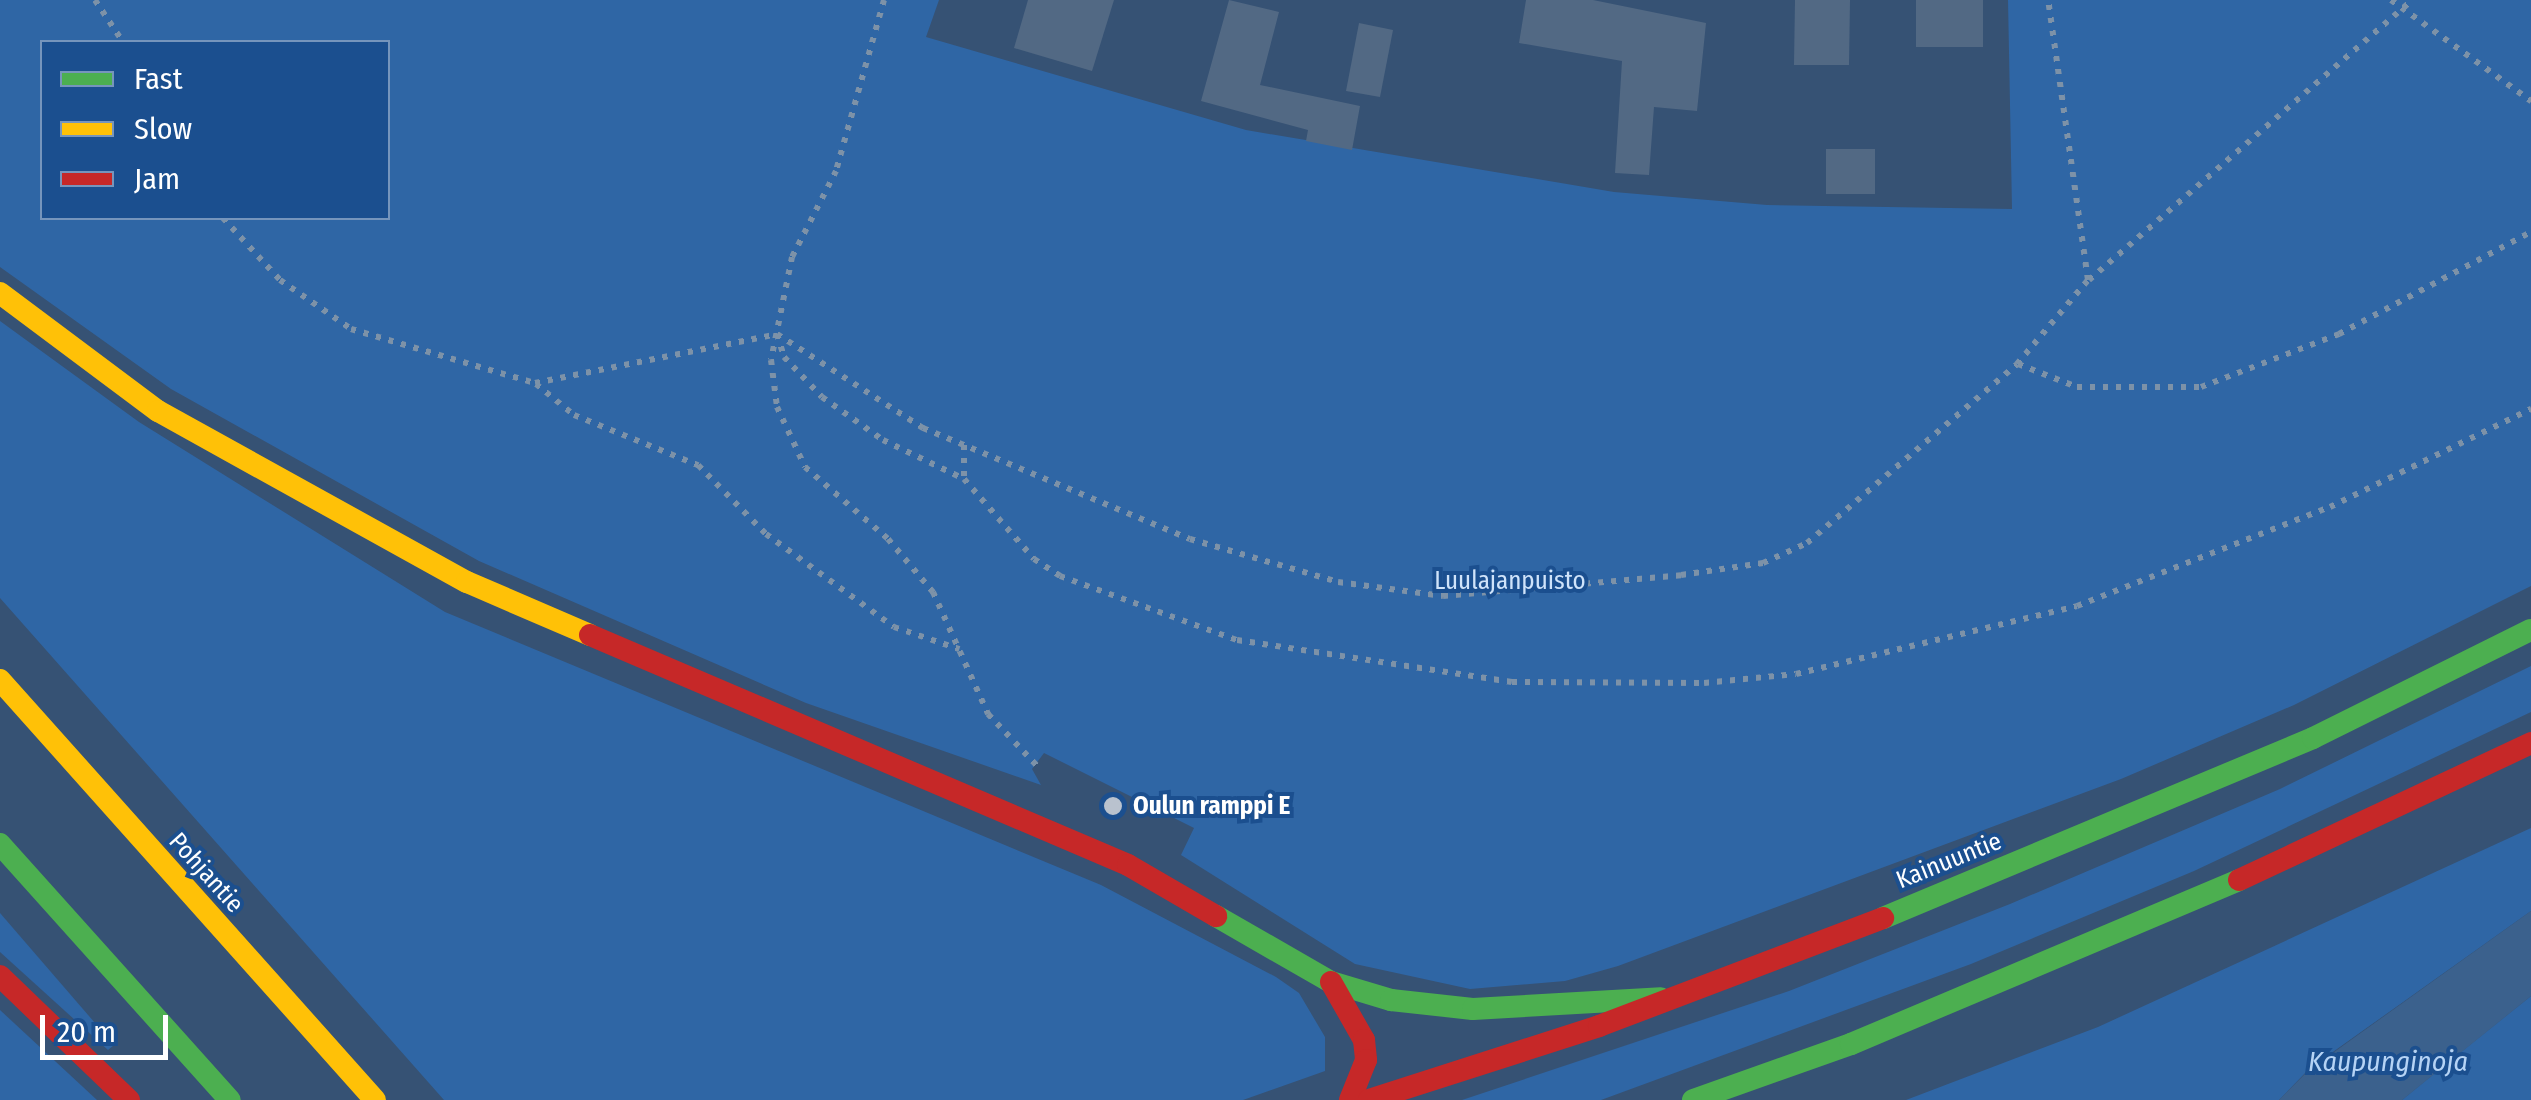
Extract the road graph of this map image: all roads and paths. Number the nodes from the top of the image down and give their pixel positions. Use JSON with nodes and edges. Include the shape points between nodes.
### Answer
{"nodes":[{"id":1,"x":95,"y":0,"type":"edge"},
{"id":2,"x":884,"y":0,"type":"edge"},
{"id":3,"x":2048,"y":0,"type":"edge"},
{"id":4,"x":2391,"y":0,"type":"edge"},
{"id":5,"x":2412,"y":0,"type":"edge"},
{"id":6,"x":2403,"y":10,"type":"junction"},
{"id":7,"x":123,"y":40,"type":"edge"},
{"id":8,"x":2531,"y":101,"type":"edge"},
{"id":9,"x":225,"y":220,"type":"edge"},
{"id":10,"x":2531,"y":232,"type":"edge"},
{"id":11,"x":2088,"y":280,"type":"junction"},
{"id":12,"x":0,"y":293,"type":"edge"},
{"id":13,"x":776,"y":334,"type":"junction"},
{"id":14,"x":2017,"y":364,"type":"junction"},
{"id":15,"x":535,"y":383,"type":"junction"},
{"id":16,"x":2531,"y":409,"type":"edge"},
{"id":17,"x":964,"y":445,"type":"junction"},
{"id":18,"x":964,"y":478,"type":"junction"},
{"id":19,"x":2531,"y":630,"type":"edge"},
{"id":20,"x":959,"y":649,"type":"junction"},
{"id":21,"x":0,"y":680,"type":"edge"},
{"id":22,"x":2531,"y":743,"type":"edge"},
{"id":23,"x":1040,"y":768,"type":"dead end"},
{"id":24,"x":0,"y":844,"type":"edge"},
{"id":25,"x":0,"y":976,"type":"edge"},
{"id":26,"x":1331,"y":982,"type":"junction"},
{"id":27,"x":1661,"y":998,"type":"junction"},
{"id":28,"x":129,"y":1100,"type":"edge"},
{"id":29,"x":230,"y":1100,"type":"edge"},
{"id":30,"x":375,"y":1100,"type":"edge"},
{"id":31,"x":1350,"y":1100,"type":"edge"},
{"id":32,"x":1369,"y":1100,"type":"edge"},
{"id":33,"x":1693,"y":1100,"type":"edge"}],
"edges":[{"from":1,"to":7,"type":"path"},
{"from":2,"to":13,"type":"path","via":[[836,171],[792,257]]},
{"from":3,"to":11,"type":"path"},
{"from":4,"to":6,"type":"path"},
{"from":5,"to":6,"type":"path"},
{"from":6,"to":8,"type":"path"},
{"from":6,"to":11,"type":"path"},
{"from":9,"to":15,"type":"path","via":[[280,280],[351,329]]},
{"from":10,"to":14,"type":"path","via":[[2339,334],[2202,387],[2077,387]]},
{"from":11,"to":14,"type":"path"},
{"from":12,"to":26,"type":"highway","via":[[158,410],[467,582],[1128,866]]},
{"from":13,"to":15,"type":"path","via":[[707,342]]},
{"from":13,"to":17,"type":"path","via":[[923,428]]},
{"from":13,"to":18,"type":"path","via":[[784,356],[851,420]]},
{"from":13,"to":20,"type":"path","via":[[777,407],[805,467],[913,564]]},
{"from":14,"to":17,"type":"path","via":[[1807,542],[1763,563],[1546,589],[1443,596],[1338,582],[1190,539]]},
{"from":15,"to":20,"type":"path","via":[[574,415],[698,466],[766,534],[894,627]]},
{"from":16,"to":18,"type":"path","via":[[2330,507],[2078,606],[1796,674],[1704,683],[1512,682],[1237,640],[1060,576],[1034,560]]},
{"from":17,"to":18,"type":"path"},
{"from":19,"to":27,"type":"highway","name":"Kainuuntie","via":[[2294,746],[1946,894]]},
{"from":20,"to":23,"type":"path","via":[[988,714]]},
{"from":21,"to":30,"type":"highway","name":"Pohjantie"},
{"from":22,"to":33,"type":"highway","via":[[2366,826],[1851,1044]]},
{"from":24,"to":29,"type":"highway"},
{"from":25,"to":28,"type":"highway"},
{"from":26,"to":27,"type":"highway","via":[[1391,1000],[1473,1009]]},
{"from":26,"to":31,"type":"highway","via":[[1364,1040],[1366,1060]]},
{"from":27,"to":32,"type":"highway","name":"Kainuuntie"}]}
